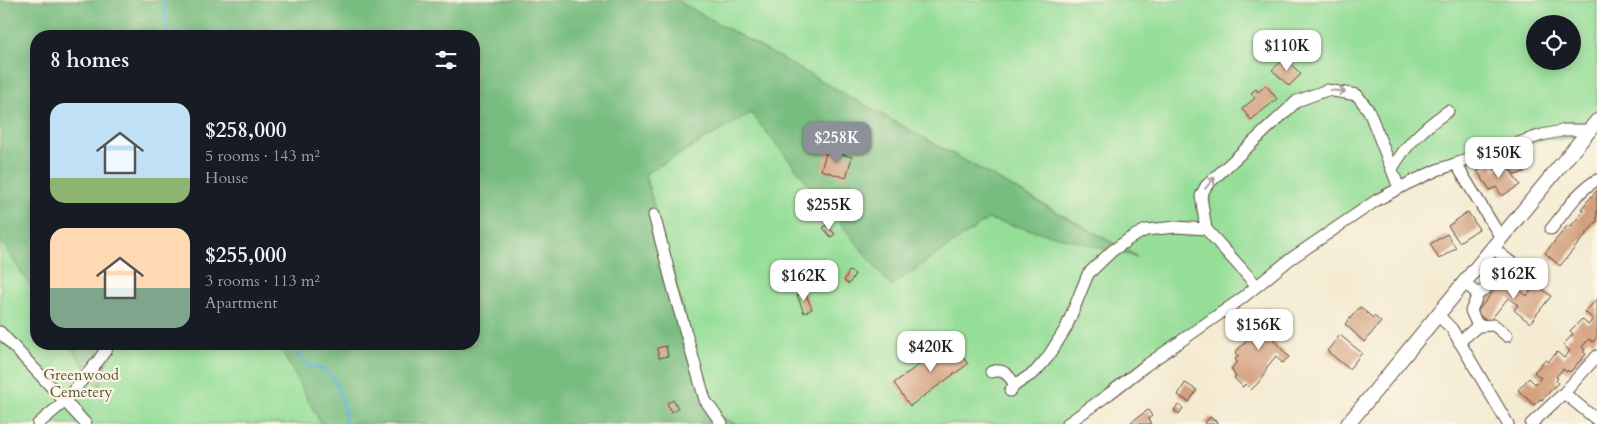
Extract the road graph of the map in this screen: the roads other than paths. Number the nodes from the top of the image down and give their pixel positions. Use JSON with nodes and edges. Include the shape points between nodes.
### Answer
{"nodes":[{"id":1,"x":1448,"y":111,"type":"dead end"},
{"id":2,"x":1593,"y":126,"type":"edge"},
{"id":3,"x":1456,"y":164,"type":"junction"},
{"id":4,"x":1392,"y":169,"type":"junction"},
{"id":5,"x":1597,"y":180,"type":"edge"},
{"id":6,"x":1399,"y":188,"type":"junction"},
{"id":7,"x":654,"y":215,"type":"dead end"},
{"id":8,"x":1551,"y":228,"type":"dead end"},
{"id":9,"x":1206,"y":229,"type":"junction"},
{"id":10,"x":1497,"y":243,"type":"junction"},
{"id":11,"x":1508,"y":260,"type":"junction"},
{"id":12,"x":1526,"y":274,"type":"dead end"},
{"id":13,"x":1464,"y":283,"type":"junction"},
{"id":14,"x":1257,"y":286,"type":"junction"},
{"id":15,"x":1478,"y":294,"type":"junction"},
{"id":16,"x":1438,"y":315,"type":"junction"},
{"id":17,"x":1478,"y":326,"type":"junction"},
{"id":18,"x":0,"y":332,"type":"edge"},
{"id":19,"x":1507,"y":336,"type":"dead end"},
{"id":20,"x":1459,"y":342,"type":"junction"},
{"id":21,"x":106,"y":350,"type":"edge"},
{"id":22,"x":1597,"y":356,"type":"edge"},
{"id":23,"x":991,"y":372,"type":"dead end"},
{"id":24,"x":1564,"y":394,"type":"junction"},
{"id":25,"x":64,"y":402,"type":"junction"},
{"id":26,"x":1597,"y":420,"type":"edge"},
{"id":27,"x":38,"y":424,"type":"edge"},
{"id":28,"x":86,"y":424,"type":"edge"},
{"id":29,"x":722,"y":424,"type":"edge"},
{"id":30,"x":1067,"y":424,"type":"edge"},
{"id":31,"x":1348,"y":424,"type":"edge"},
{"id":32,"x":1508,"y":424,"type":"edge"},
{"id":33,"x":1531,"y":424,"type":"edge"}],
"edges":[{"from":1,"to":4,"type":"street","via":[[1421,131]]},
{"from":2,"to":3,"type":"street","via":[[1542,135]]},
{"from":2,"to":10,"type":"main road"},
{"from":3,"to":6,"type":"street"},
{"from":3,"to":10,"type":"street"},
{"from":4,"to":6,"type":"street"},
{"from":9,"to":4,"type":"street","one_way":true,"via":[[1202,196],[1206,186],[1297,101],[1327,90],[1357,95],[1369,111]]},
{"from":5,"to":8,"type":"street","via":[[1582,192]]},
{"from":6,"to":14,"type":"street","via":[[1289,260]]},
{"from":7,"to":29,"type":"street","via":[[705,400]]},
{"from":9,"to":14,"type":"street"},
{"from":9,"to":23,"type":"street","via":[[1146,230],[1132,237],[1088,274],[1066,328],[1035,372],[1013,388],[1009,376],[998,370]]},
{"from":10,"to":11,"type":"street"},
{"from":10,"to":13,"type":"main road"},
{"from":11,"to":12,"type":"street"},
{"from":11,"to":15,"type":"street"},
{"from":13,"to":15,"type":"street"},
{"from":13,"to":16,"type":"main road"},
{"from":14,"to":30,"type":"street"},
{"from":15,"to":17,"type":"street","via":[[1471,311]]},
{"from":16,"to":20,"type":"street"},
{"from":16,"to":31,"type":"main road"},
{"from":17,"to":19,"type":"street","via":[[1494,325]]},
{"from":17,"to":20,"type":"street"},
{"from":18,"to":25,"type":"street"},
{"from":20,"to":32,"type":"street"},
{"from":21,"to":25,"type":"street"},
{"from":22,"to":24,"type":"street"},
{"from":24,"to":26,"type":"street"},
{"from":24,"to":33,"type":"street"},
{"from":25,"to":27,"type":"street"},
{"from":25,"to":28,"type":"street"}]}
